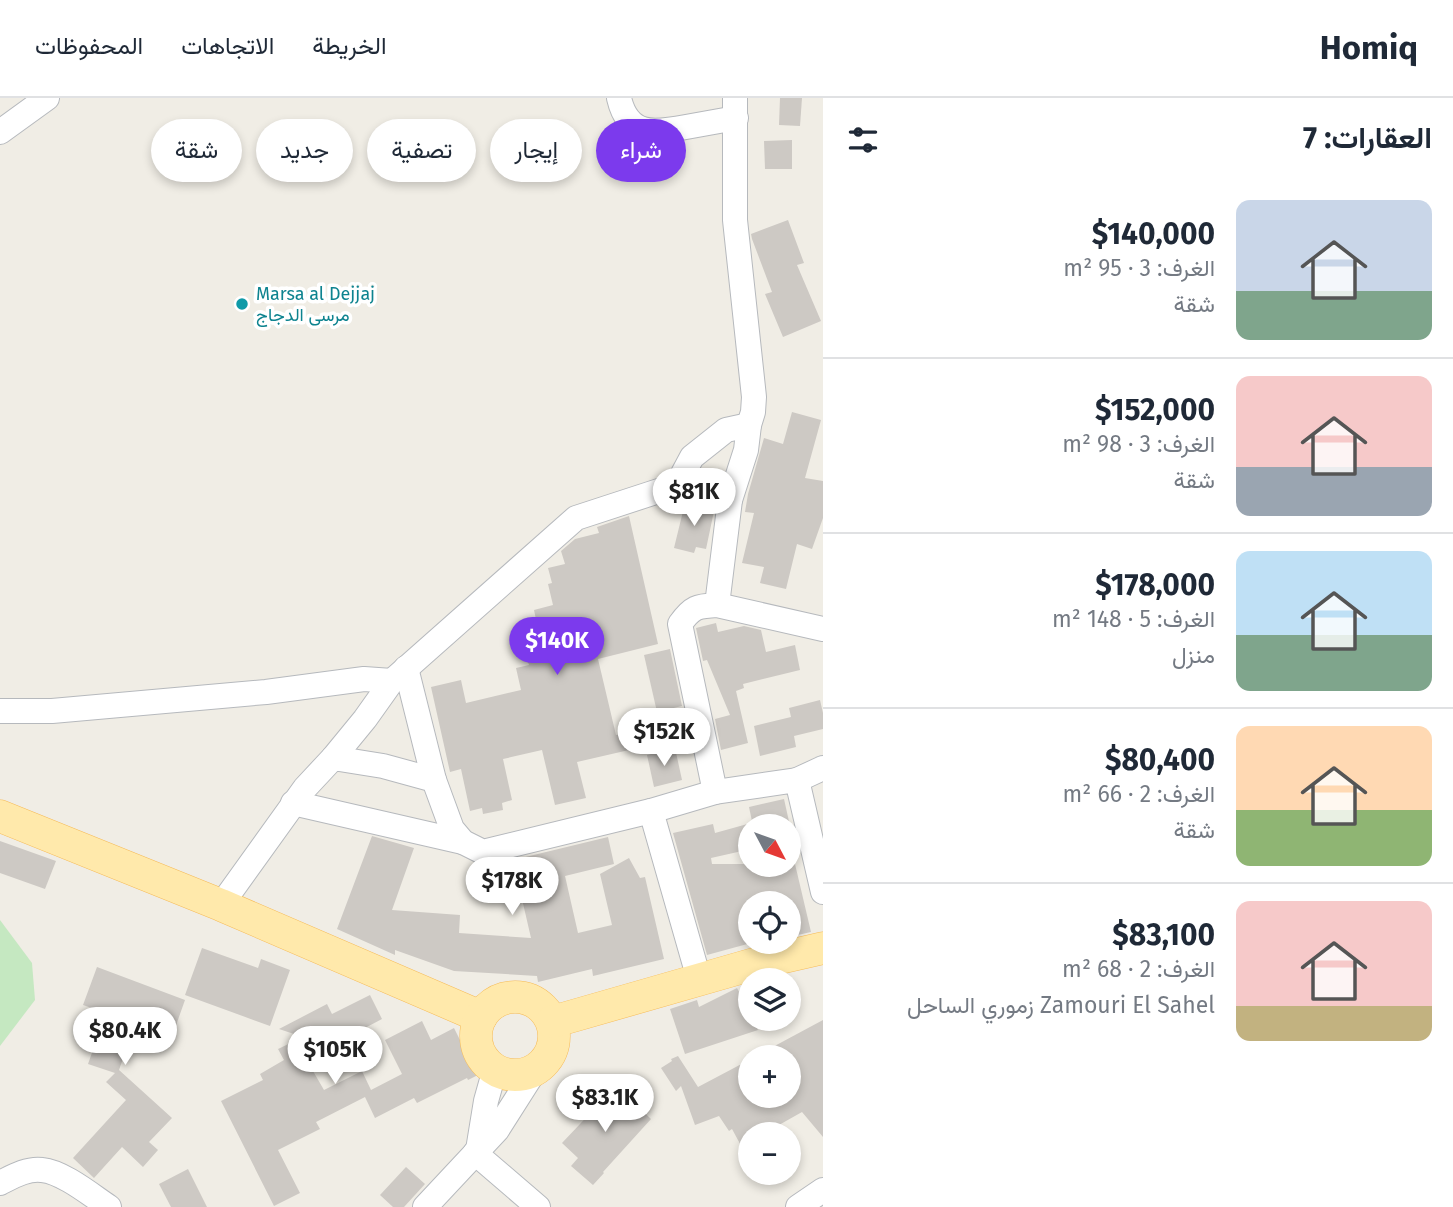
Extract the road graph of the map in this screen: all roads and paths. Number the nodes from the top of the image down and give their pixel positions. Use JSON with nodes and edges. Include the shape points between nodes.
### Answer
{"nodes":[{"id":1,"x":47,"y":98,"type":"edge"},
{"id":2,"x":620,"y":98,"type":"edge"},
{"id":3,"x":736,"y":108,"type":"edge"},
{"id":4,"x":0,"y":132,"type":"edge"},
{"id":5,"x":749,"y":425,"type":"junction"},
{"id":6,"x":677,"y":485,"type":"junction"},
{"id":7,"x":730,"y":500,"type":"junction"},
{"id":8,"x":717,"y":605,"type":"junction"},
{"id":9,"x":823,"y":629,"type":"edge"},
{"id":10,"x":399,"y":675,"type":"junction"},
{"id":11,"x":0,"y":710,"type":"edge"},
{"id":12,"x":333,"y":758,"type":"junction"},
{"id":13,"x":823,"y":768,"type":"edge"},
{"id":14,"x":434,"y":780,"type":"junction"},
{"id":15,"x":797,"y":780,"type":"junction"},
{"id":16,"x":715,"y":792,"type":"junction"},
{"id":17,"x":293,"y":803,"type":"junction"},
{"id":18,"x":651,"y":811,"type":"junction"},
{"id":19,"x":0,"y":816,"type":"edge"},
{"id":20,"x":463,"y":842,"type":"junction"},
{"id":21,"x":823,"y":892,"type":"edge"},
{"id":22,"x":221,"y":905,"type":"junction"},
{"id":23,"x":823,"y":948,"type":"edge"},
{"id":24,"x":699,"y":979,"type":"junction"},
{"id":25,"x":481,"y":1017,"type":"junction"},
{"id":26,"x":552,"y":1022,"type":"junction"},
{"id":27,"x":537,"y":1067,"type":"junction"},
{"id":28,"x":495,"y":1069,"type":"junction"},
{"id":29,"x":477,"y":1152,"type":"junction"},
{"id":30,"x":0,"y":1183,"type":"edge"},
{"id":31,"x":823,"y":1190,"type":"edge"},
{"id":32,"x":109,"y":1207,"type":"edge"},
{"id":33,"x":425,"y":1207,"type":"edge"},
{"id":34,"x":538,"y":1207,"type":"edge"},
{"id":35,"x":798,"y":1207,"type":"edge"}],
"edges":[{"from":1,"to":4,"type":"street"},
{"from":2,"to":3,"type":"street","via":[[630,122],[659,132]]},
{"from":3,"to":5,"type":"street","via":[[735,220],[754,397]]},
{"from":5,"to":6,"type":"street","via":[[726,430],[692,457]]},
{"from":5,"to":7,"type":"street"},
{"from":6,"to":7,"type":"street"},
{"from":6,"to":10,"type":"street","via":[[576,518]]},
{"from":7,"to":8,"type":"street"},
{"from":8,"to":9,"type":"street"},
{"from":8,"to":16,"type":"street","via":[[690,610],[680,624]]},
{"from":10,"to":11,"type":"street","via":[[52,711]]},
{"from":10,"to":12,"type":"street"},
{"from":10,"to":14,"type":"street"},
{"from":12,"to":14,"type":"street"},
{"from":12,"to":17,"type":"street"},
{"from":13,"to":15,"type":"street"},
{"from":14,"to":20,"type":"street","via":[[452,829]]},
{"from":15,"to":16,"type":"street"},
{"from":15,"to":21,"type":"street"},
{"from":16,"to":18,"type":"street"},
{"from":17,"to":20,"type":"street"},
{"from":17,"to":22,"type":"street"},
{"from":18,"to":20,"type":"street","via":[[483,852]]},
{"from":18,"to":24,"type":"street"},
{"from":19,"to":22,"type":"main road"},
{"from":22,"to":25,"type":"main road"},
{"from":23,"to":24,"type":"main road"},
{"from":24,"to":26,"type":"main road"},
{"from":25,"to":26,"type":"main road","via":[[489,1007],[512,997],[536,1003]]},
{"from":25,"to":28,"type":"main road","via":[[476,1042]]},
{"from":26,"to":27,"type":"main road","via":[[552,1047]]},
{"from":27,"to":28,"type":"main road","via":[[513,1075]]},
{"from":27,"to":29,"type":"street","via":[[497,1130]]},
{"from":28,"to":29,"type":"street"},
{"from":29,"to":33,"type":"street"},
{"from":29,"to":34,"type":"street"},
{"from":30,"to":32,"type":"street","via":[[41,1169],[61,1176]]},
{"from":31,"to":35,"type":"street"}]}
